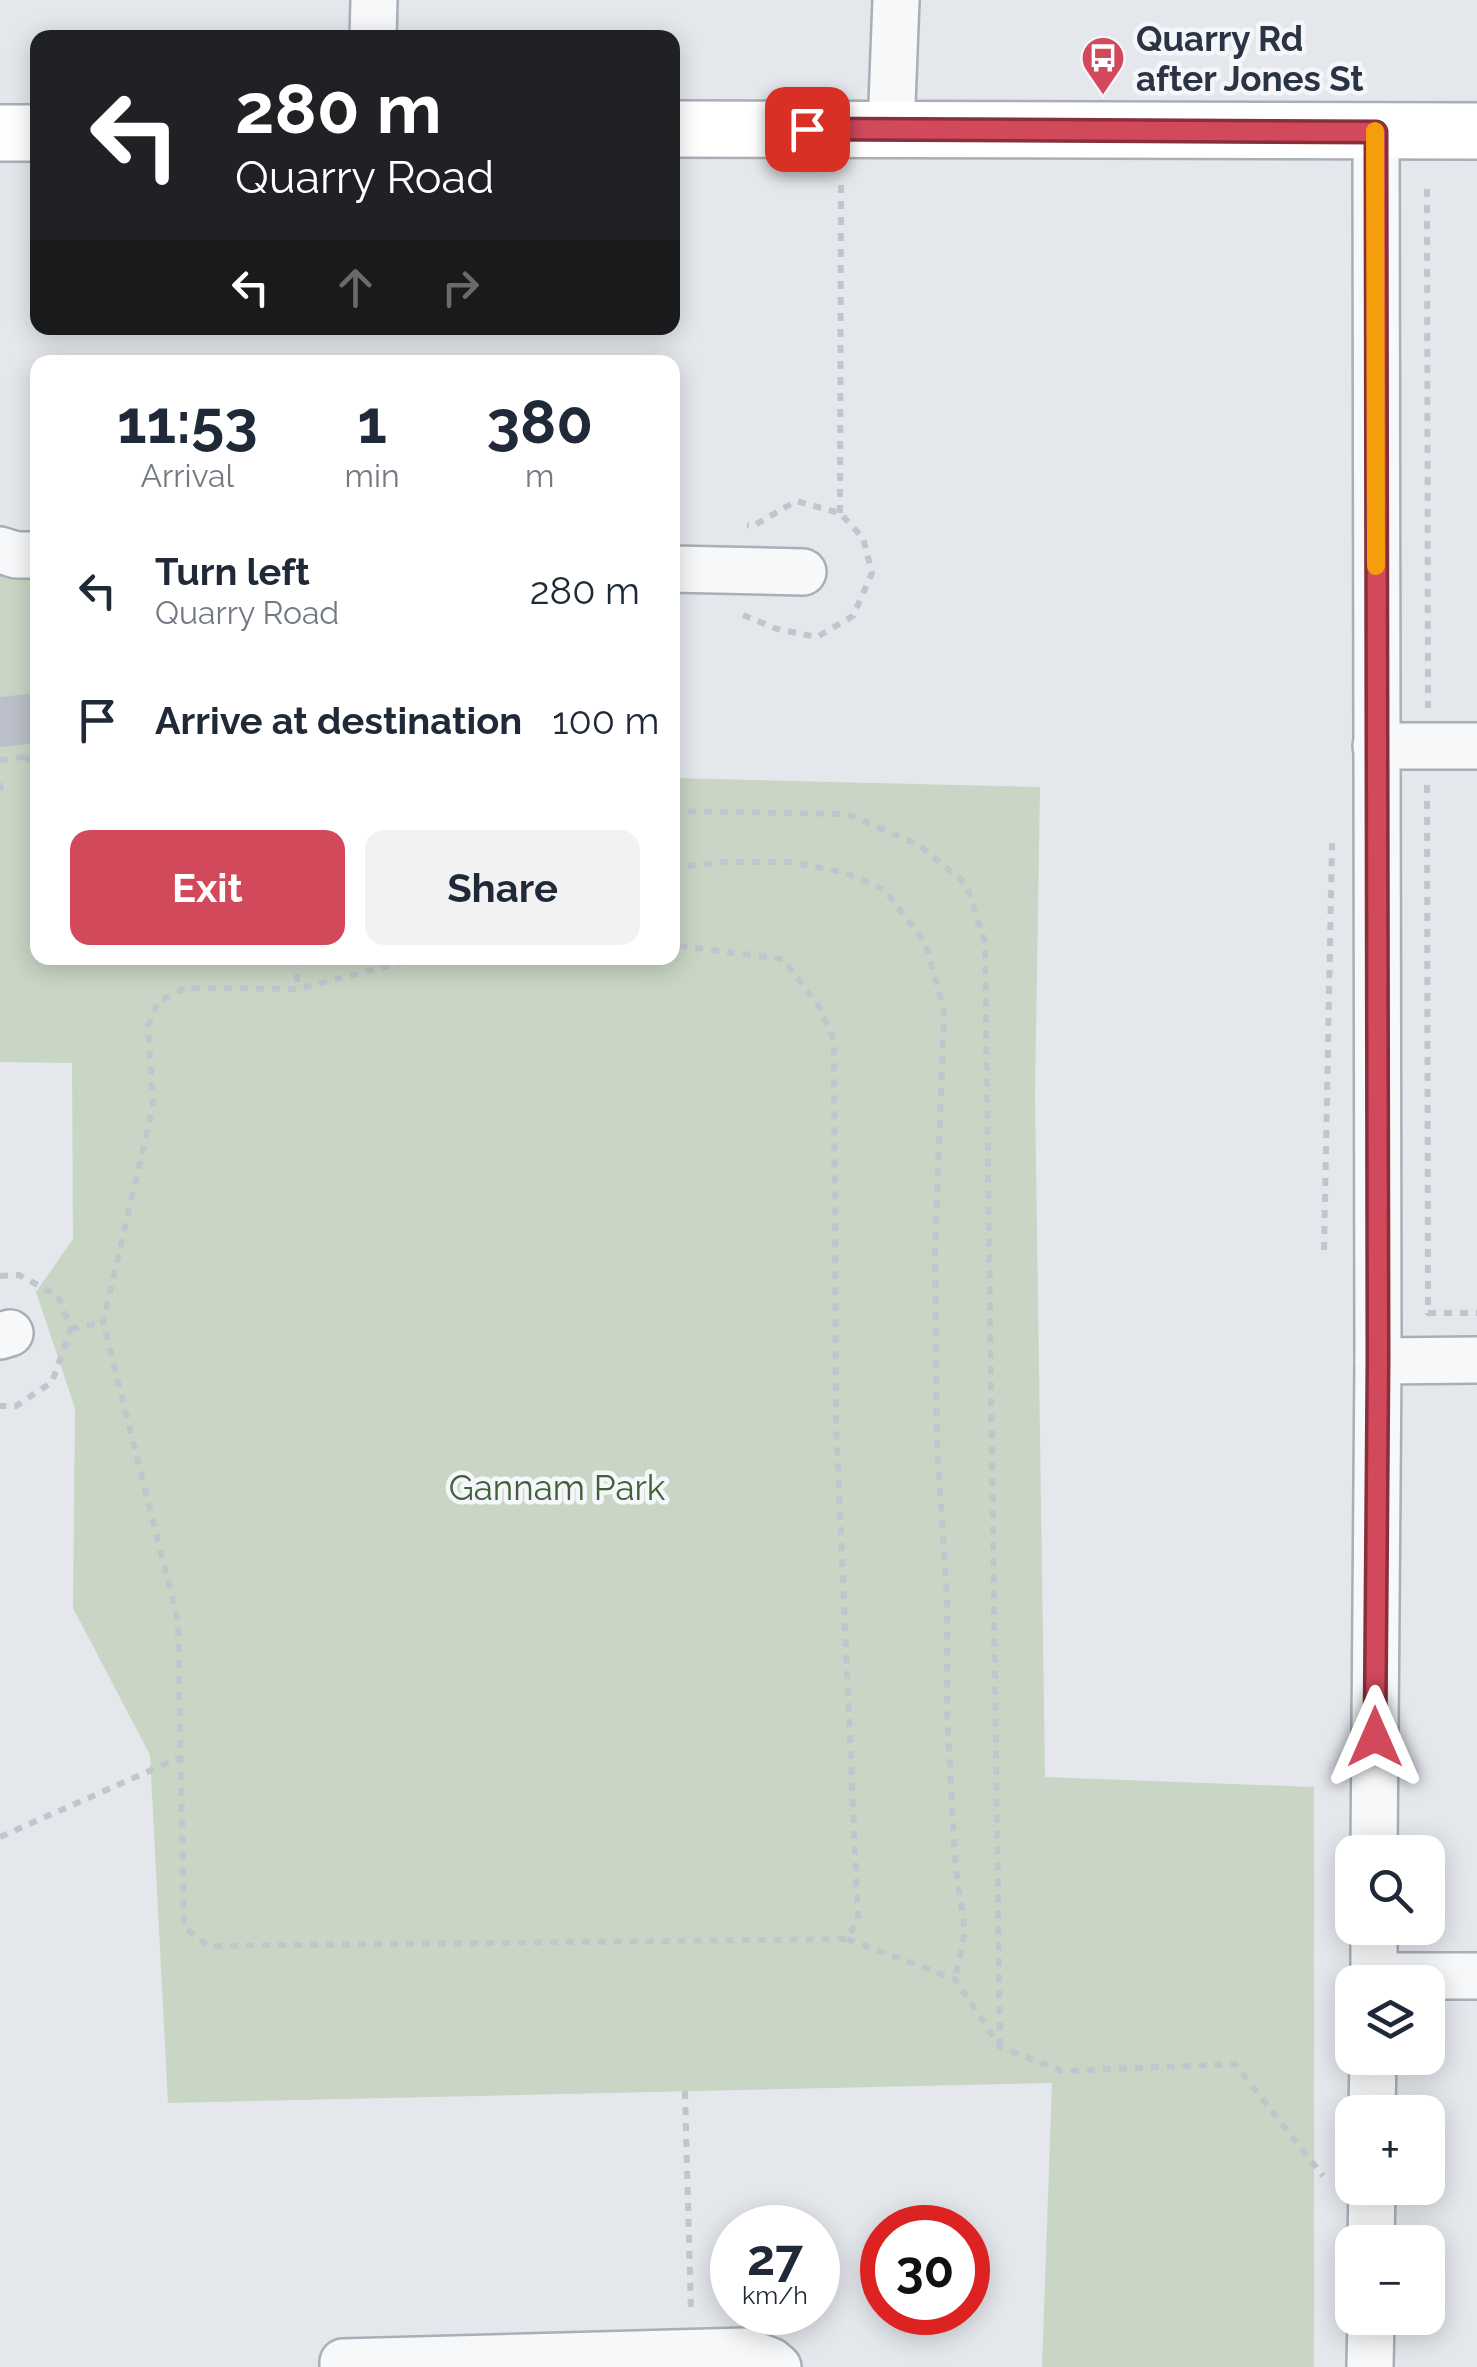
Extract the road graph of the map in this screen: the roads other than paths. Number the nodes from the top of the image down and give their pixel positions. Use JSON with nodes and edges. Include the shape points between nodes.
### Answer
{"nodes":[{"id":1,"x":374,"y":0,"type":"edge"},
{"id":2,"x":896,"y":0,"type":"edge"},
{"id":3,"x":373,"y":30,"type":"edge"},
{"id":4,"x":680,"y":129,"type":"edge"},
{"id":5,"x":891,"y":130,"type":"junction"},
{"id":6,"x":1477,"y":131,"type":"edge"},
{"id":7,"x":1376,"y":132,"type":"junction"},
{"id":8,"x":0,"y":133,"type":"edge"},
{"id":9,"x":30,"y":133,"type":"edge"},
{"id":10,"x":0,"y":550,"type":"edge"},
{"id":11,"x":30,"y":555,"type":"edge"},
{"id":12,"x":680,"y":569,"type":"edge"},
{"id":13,"x":804,"y":572,"type":"dead end"},
{"id":14,"x":1376,"y":746,"type":"junction"},
{"id":15,"x":1477,"y":746,"type":"edge"},
{"id":16,"x":1378,"y":1360,"type":"junction"},
{"id":17,"x":1477,"y":1360,"type":"edge"},
{"id":18,"x":1374,"y":1835,"type":"edge"},
{"id":19,"x":1477,"y":1976,"type":"edge"},
{"id":20,"x":1445,"y":1977,"type":"edge"},
{"id":21,"x":1370,"y":2335,"type":"edge"},
{"id":22,"x":343,"y":2367,"type":"edge"},
{"id":23,"x":778,"y":2367,"type":"edge"},
{"id":24,"x":1370,"y":2367,"type":"edge"}],
"edges":[{"from":1,"to":3,"type":"street"},
{"from":2,"to":5,"type":"street"},
{"from":4,"to":5,"type":"street"},
{"from":5,"to":7,"type":"street"},
{"from":6,"to":7,"type":"street"},
{"from":7,"to":14,"type":"street"},
{"from":8,"to":9,"type":"street"},
{"from":10,"to":11,"type":"street"},
{"from":12,"to":13,"type":"street"},
{"from":14,"to":15,"type":"street"},
{"from":14,"to":16,"type":"street"},
{"from":16,"to":17,"type":"street"},
{"from":16,"to":18,"type":"street"},
{"from":19,"to":20,"type":"street"},
{"from":21,"to":24,"type":"street"},
{"from":22,"to":23,"type":"street","via":[[744,2351]]}]}
